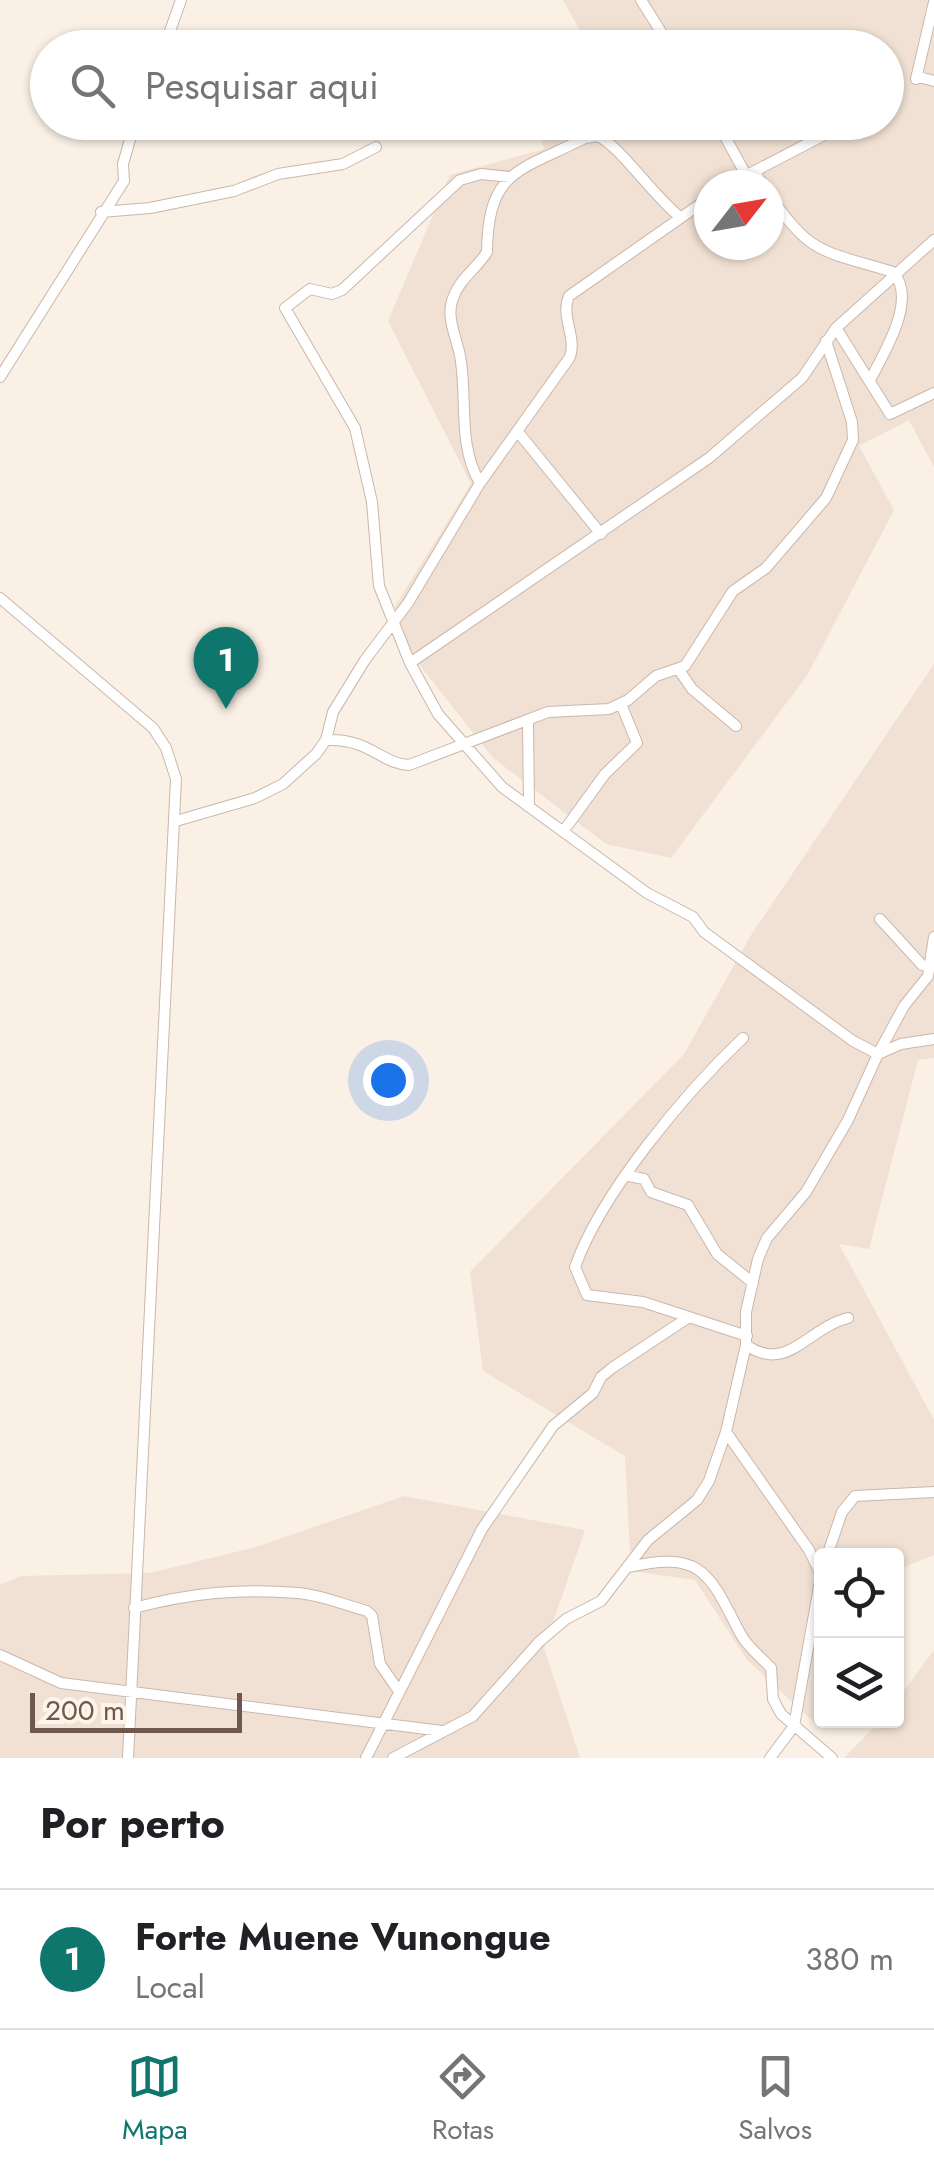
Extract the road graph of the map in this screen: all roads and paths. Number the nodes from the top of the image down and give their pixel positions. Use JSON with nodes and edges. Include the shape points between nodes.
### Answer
{"nodes":[{"id":1,"x":182,"y":0,"type":"edge"},
{"id":2,"x":641,"y":0,"type":"edge"},
{"id":3,"x":934,"y":2,"type":"edge"},
{"id":4,"x":171,"y":30,"type":"edge"},
{"id":5,"x":660,"y":30,"type":"edge"},
{"id":6,"x":934,"y":81,"type":"edge"},
{"id":7,"x":130,"y":140,"type":"edge"},
{"id":8,"x":582,"y":140,"type":"edge"},
{"id":9,"x":603,"y":140,"type":"edge"},
{"id":10,"x":729,"y":140,"type":"edge"},
{"id":11,"x":813,"y":140,"type":"edge"},
{"id":12,"x":376,"y":147,"type":"dead end"},
{"id":13,"x":748,"y":170,"type":"edge"},
{"id":14,"x":756,"y":170,"type":"edge"},
{"id":15,"x":510,"y":176,"type":"junction"},
{"id":16,"x":694,"y":207,"type":"edge"},
{"id":17,"x":101,"y":212,"type":"junction"},
{"id":18,"x":680,"y":216,"type":"junction"},
{"id":19,"x":784,"y":217,"type":"edge"},
{"id":20,"x":934,"y":240,"type":"edge"},
{"id":21,"x":893,"y":272,"type":"junction"},
{"id":22,"x":836,"y":328,"type":"junction"},
{"id":23,"x":826,"y":341,"type":"junction"},
{"id":24,"x":0,"y":376,"type":"edge"},
{"id":25,"x":870,"y":380,"type":"junction"},
{"id":26,"x":934,"y":394,"type":"edge"},
{"id":27,"x":518,"y":432,"type":"junction"},
{"id":28,"x":480,"y":483,"type":"junction"},
{"id":29,"x":601,"y":534,"type":"junction"},
{"id":30,"x":0,"y":598,"type":"edge"},
{"id":31,"x":394,"y":619,"type":"junction"},
{"id":32,"x":410,"y":663,"type":"junction"},
{"id":33,"x":679,"y":670,"type":"junction"},
{"id":34,"x":622,"y":704,"type":"junction"},
{"id":35,"x":528,"y":724,"type":"junction"},
{"id":36,"x":736,"y":726,"type":"dead end"},
{"id":37,"x":326,"y":740,"type":"junction"},
{"id":38,"x":462,"y":743,"type":"junction"},
{"id":39,"x":530,"y":807,"type":"junction"},
{"id":40,"x":176,"y":821,"type":"junction"},
{"id":41,"x":565,"y":829,"type":"junction"},
{"id":42,"x":880,"y":919,"type":"dead end"},
{"id":43,"x":934,"y":937,"type":"edge"},
{"id":44,"x":931,"y":972,"type":"edge"},
{"id":45,"x":742,"y":1038,"type":"dead end"},
{"id":46,"x":934,"y":1039,"type":"edge"},
{"id":47,"x":878,"y":1054,"type":"junction"},
{"id":48,"x":628,"y":1176,"type":"junction"},
{"id":49,"x":753,"y":1283,"type":"junction"},
{"id":50,"x":848,"y":1318,"type":"dead end"},
{"id":51,"x":686,"y":1319,"type":"junction"},
{"id":52,"x":746,"y":1341,"type":"junction"},
{"id":53,"x":726,"y":1432,"type":"junction"},
{"id":54,"x":934,"y":1492,"type":"edge"},
{"id":55,"x":829,"y":1548,"type":"edge"},
{"id":56,"x":814,"y":1558,"type":"edge"},
{"id":57,"x":628,"y":1567,"type":"junction"},
{"id":58,"x":134,"y":1608,"type":"junction"},
{"id":59,"x":814,"y":1610,"type":"edge"},
{"id":60,"x":0,"y":1655,"type":"edge"},
{"id":61,"x":398,"y":1690,"type":"junction"},
{"id":62,"x":132,"y":1692,"type":"junction"},
{"id":63,"x":386,"y":1722,"type":"junction"},
{"id":64,"x":794,"y":1726,"type":"junction"},
{"id":65,"x":443,"y":1731,"type":"junction"},
{"id":66,"x":807,"y":1737,"type":"junction"},
{"id":67,"x":783,"y":1741,"type":"junction"},
{"id":68,"x":128,"y":1758,"type":"edge"},
{"id":69,"x":366,"y":1758,"type":"edge"},
{"id":70,"x":392,"y":1758,"type":"edge"},
{"id":71,"x":770,"y":1758,"type":"edge"},
{"id":72,"x":832,"y":1758,"type":"edge"}],
"edges":[{"from":1,"to":4,"type":"street"},
{"from":2,"to":5,"type":"street"},
{"from":3,"to":6,"type":"street","via":[[918,78]]},
{"from":7,"to":17,"type":"street","via":[[124,181]]},
{"from":8,"to":15,"type":"street"},
{"from":9,"to":18,"type":"street"},
{"from":10,"to":13,"type":"street"},
{"from":11,"to":14,"type":"street"},
{"from":12,"to":17,"type":"street","via":[[343,164],[278,174],[234,191]]},
{"from":15,"to":28,"type":"street","via":[[488,208],[487,252],[464,275],[450,304],[462,361],[460,402]]},
{"from":15,"to":31,"type":"street","via":[[460,180],[342,290],[310,289],[286,308],[356,433],[372,502],[379,586]]},
{"from":16,"to":18,"type":"street"},
{"from":17,"to":24,"type":"street"},
{"from":18,"to":27,"type":"street","via":[[569,296],[570,357]]},
{"from":19,"to":21,"type":"street","via":[[810,244]]},
{"from":20,"to":21,"type":"street"},
{"from":21,"to":22,"type":"street"},
{"from":21,"to":25,"type":"street","via":[[902,304]]},
{"from":22,"to":23,"type":"street"},
{"from":22,"to":25,"type":"street"},
{"from":23,"to":29,"type":"street","via":[[802,378],[709,458]]},
{"from":23,"to":33,"type":"street","via":[[854,432],[832,488],[766,568],[733,591]]},
{"from":25,"to":26,"type":"street","via":[[890,414]]},
{"from":27,"to":28,"type":"street"},
{"from":27,"to":29,"type":"street"},
{"from":28,"to":31,"type":"street"},
{"from":29,"to":32,"type":"street"},
{"from":30,"to":40,"type":"street","via":[[153,728],[173,764]]},
{"from":31,"to":32,"type":"street"},
{"from":31,"to":37,"type":"street","via":[[332,712]]},
{"from":32,"to":38,"type":"street"},
{"from":33,"to":34,"type":"street","via":[[656,676]]},
{"from":33,"to":36,"type":"street"},
{"from":34,"to":35,"type":"street","via":[[596,712],[548,712]]},
{"from":34,"to":41,"type":"street","via":[[637,743]]},
{"from":35,"to":38,"type":"street"},
{"from":35,"to":39,"type":"street"},
{"from":37,"to":38,"type":"street","via":[[359,741],[404,766]]},
{"from":37,"to":40,"type":"street","via":[[284,784]]},
{"from":38,"to":39,"type":"street"},
{"from":39,"to":41,"type":"street"},
{"from":40,"to":58,"type":"street"},
{"from":41,"to":47,"type":"street","via":[[647,893],[693,918],[820,1019]]},
{"from":42,"to":44,"type":"street"},
{"from":43,"to":44,"type":"street"},
{"from":44,"to":47,"type":"street"},
{"from":45,"to":48,"type":"street","via":[[695,1084]]},
{"from":46,"to":47,"type":"street"},
{"from":47,"to":49,"type":"street","via":[[806,1192],[767,1238]]},
{"from":48,"to":49,"type":"street","via":[[693,1210],[716,1254]]},
{"from":48,"to":51,"type":"street","via":[[575,1273],[587,1295],[644,1302]]},
{"from":49,"to":52,"type":"street"},
{"from":50,"to":52,"type":"street","via":[[776,1357],[762,1356]]},
{"from":51,"to":52,"type":"street"},
{"from":51,"to":61,"type":"street","via":[[612,1368],[593,1394],[553,1426],[482,1529]]},
{"from":52,"to":53,"type":"street"},
{"from":53,"to":56,"type":"street"},
{"from":53,"to":57,"type":"street","via":[[697,1500],[648,1540]]},
{"from":54,"to":55,"type":"street","via":[[855,1496]]},
{"from":57,"to":64,"type":"street","via":[[666,1560],[708,1574],[748,1646],[771,1668],[773,1699]]},
{"from":57,"to":65,"type":"street","via":[[601,1601],[546,1634],[473,1716]]},
{"from":58,"to":61,"type":"street","via":[[222,1589],[321,1597],[367,1611],[380,1664]]},
{"from":58,"to":62,"type":"street"},
{"from":59,"to":64,"type":"street"},
{"from":60,"to":62,"type":"street","via":[[60,1684]]},
{"from":61,"to":63,"type":"street"},
{"from":62,"to":63,"type":"street"},
{"from":62,"to":68,"type":"street"},
{"from":63,"to":65,"type":"street"},
{"from":63,"to":69,"type":"street"},
{"from":64,"to":66,"type":"street"},
{"from":64,"to":67,"type":"street"},
{"from":65,"to":70,"type":"street"},
{"from":66,"to":67,"type":"street"},
{"from":66,"to":72,"type":"street"},
{"from":67,"to":71,"type":"street"}]}
